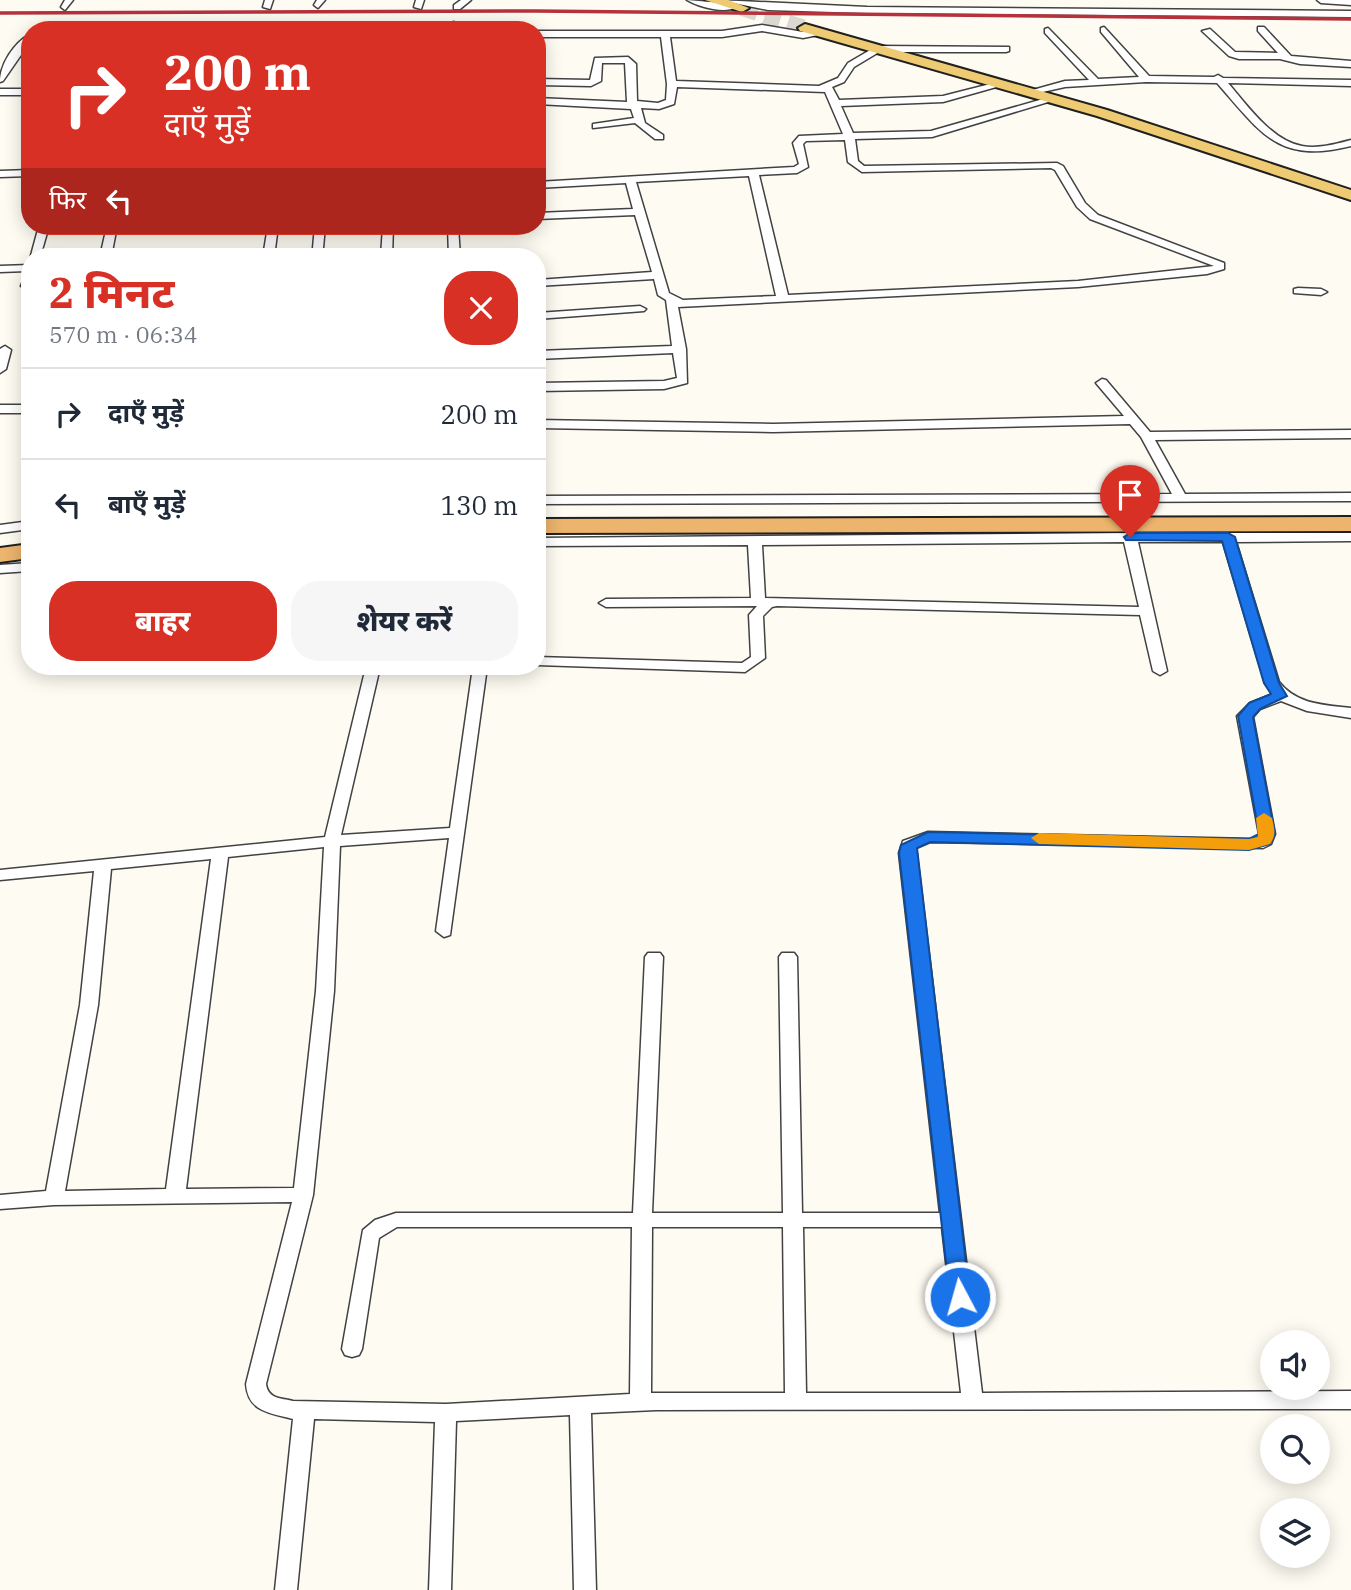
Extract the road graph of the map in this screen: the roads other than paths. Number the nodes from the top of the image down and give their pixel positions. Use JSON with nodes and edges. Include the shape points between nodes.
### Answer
{"nodes":[{"id":1,"x":467,"y":0,"type":"edge"},
{"id":2,"x":691,"y":0,"type":"edge"},
{"id":3,"x":712,"y":0,"type":"edge"},
{"id":4,"x":809,"y":0,"type":"edge"},
{"id":5,"x":859,"y":0,"type":"edge"},
{"id":6,"x":1046,"y":0,"type":"edge"},
{"id":7,"x":1228,"y":0,"type":"edge"},
{"id":8,"x":1321,"y":0,"type":"edge"},
{"id":9,"x":1351,"y":2,"type":"edge"},
{"id":10,"x":733,"y":5,"type":"edge"},
{"id":11,"x":457,"y":6,"type":"dead end"},
{"id":12,"x":797,"y":8,"type":"junction"},
{"id":13,"x":867,"y":10,"type":"junction"},
{"id":14,"x":1045,"y":12,"type":"junction"},
{"id":15,"x":1236,"y":13,"type":"junction"},
{"id":16,"x":1351,"y":14,"type":"edge"},
{"id":17,"x":805,"y":28,"type":"tunnel mouth"},
{"id":18,"x":1261,"y":29,"type":"dead end"},
{"id":19,"x":1104,"y":30,"type":"dead end"},
{"id":20,"x":1048,"y":31,"type":"dead end"},
{"id":21,"x":1207,"y":31,"type":"dead end"},
{"id":22,"x":822,"y":33,"type":"junction"},
{"id":23,"x":546,"y":34,"type":"edge"},
{"id":24,"x":635,"y":34,"type":"junction"},
{"id":25,"x":665,"y":34,"type":"junction"},
{"id":26,"x":19,"y":48,"type":"edge"},
{"id":27,"x":877,"y":49,"type":"junction"},
{"id":28,"x":1006,"y":49,"type":"dead end"},
{"id":29,"x":1287,"y":57,"type":"junction"},
{"id":30,"x":628,"y":60,"type":"junction"},
{"id":31,"x":1351,"y":64,"type":"edge"},
{"id":32,"x":1,"y":75,"type":"edge"},
{"id":33,"x":1218,"y":78,"type":"junction"},
{"id":34,"x":1146,"y":79,"type":"junction"},
{"id":35,"x":1096,"y":81,"type":"junction"},
{"id":36,"x":546,"y":82,"type":"edge"},
{"id":37,"x":1351,"y":83,"type":"edge"},
{"id":38,"x":672,"y":84,"type":"junction"},
{"id":39,"x":1002,"y":84,"type":"junction"},
{"id":40,"x":822,"y":87,"type":"junction"},
{"id":41,"x":0,"y":92,"type":"edge"},
{"id":42,"x":21,"y":92,"type":"edge"},
{"id":43,"x":1032,"y":93,"type":"junction"},
{"id":44,"x":1053,"y":99,"type":"junction"},
{"id":45,"x":546,"y":101,"type":"edge"},
{"id":46,"x":836,"y":103,"type":"junction"},
{"id":47,"x":632,"y":104,"type":"junction"},
{"id":48,"x":638,"y":120,"type":"junction"},
{"id":49,"x":597,"y":126,"type":"dead end"},
{"id":50,"x":849,"y":136,"type":"junction"},
{"id":51,"x":659,"y":137,"type":"dead end"},
{"id":52,"x":1351,"y":143,"type":"edge"},
{"id":53,"x":21,"y":172,"type":"edge"},
{"id":54,"x":753,"y":173,"type":"junction"},
{"id":55,"x":1,"y":176,"type":"edge"},
{"id":56,"x":630,"y":179,"type":"junction"},
{"id":57,"x":546,"y":184,"type":"edge"},
{"id":58,"x":1351,"y":195,"type":"edge"},
{"id":59,"x":640,"y":212,"type":"junction"},
{"id":60,"x":546,"y":216,"type":"edge"},
{"id":61,"x":319,"y":235,"type":"edge"},
{"id":62,"x":318,"y":248,"type":"dead end"},
{"id":63,"x":21,"y":268,"type":"edge"},
{"id":64,"x":0,"y":269,"type":"edge"},
{"id":65,"x":659,"y":275,"type":"junction"},
{"id":66,"x":546,"y":282,"type":"edge"},
{"id":67,"x":1298,"y":291,"type":"dead end"},
{"id":68,"x":1321,"y":292,"type":"dead end"},
{"id":69,"x":783,"y":299,"type":"junction"},
{"id":70,"x":671,"y":301,"type":"junction"},
{"id":71,"x":640,"y":309,"type":"dead end"},
{"id":72,"x":546,"y":315,"type":"edge"},
{"id":73,"x":680,"y":349,"type":"junction"},
{"id":74,"x":5,"y":350,"type":"dead end"},
{"id":75,"x":546,"y":355,"type":"edge"},
{"id":76,"x":0,"y":369,"type":"edge"},
{"id":77,"x":1102,"y":383,"type":"dead end"},
{"id":78,"x":546,"y":387,"type":"edge"},
{"id":79,"x":0,"y":409,"type":"edge"},
{"id":80,"x":21,"y":409,"type":"edge"},
{"id":81,"x":1133,"y":420,"type":"junction"},
{"id":82,"x":546,"y":424,"type":"edge"},
{"id":83,"x":1351,"y":434,"type":"edge"},
{"id":84,"x":1147,"y":436,"type":"junction"},
{"id":85,"x":1351,"y":497,"type":"edge"},
{"id":86,"x":1181,"y":498,"type":"junction"},
{"id":87,"x":546,"y":500,"type":"edge"},
{"id":88,"x":1351,"y":508,"type":"edge"},
{"id":89,"x":546,"y":509,"type":"edge"},
{"id":90,"x":1351,"y":524,"type":"edge"},
{"id":91,"x":21,"y":526,"type":"edge"},
{"id":92,"x":546,"y":526,"type":"edge"},
{"id":93,"x":0,"y":529,"type":"edge"},
{"id":94,"x":21,"y":536,"type":"edge"},
{"id":95,"x":1130,"y":537,"type":"junction"},
{"id":96,"x":1228,"y":537,"type":"junction"},
{"id":97,"x":1351,"y":537,"type":"edge"},
{"id":98,"x":0,"y":538,"type":"edge"},
{"id":99,"x":755,"y":540,"type":"junction"},
{"id":100,"x":546,"y":541,"type":"edge"},
{"id":101,"x":21,"y":552,"type":"edge"},
{"id":102,"x":0,"y":555,"type":"edge"},
{"id":103,"x":21,"y":568,"type":"edge"},
{"id":104,"x":0,"y":569,"type":"edge"},
{"id":105,"x":758,"y":602,"type":"junction"},
{"id":106,"x":777,"y":602,"type":"junction"},
{"id":107,"x":606,"y":603,"type":"dead end"},
{"id":108,"x":1145,"y":611,"type":"junction"},
{"id":109,"x":546,"y":661,"type":"edge"},
{"id":110,"x":1160,"y":671,"type":"dead end"},
{"id":111,"x":371,"y":675,"type":"edge"},
{"id":112,"x":479,"y":675,"type":"edge"},
{"id":113,"x":1280,"y":696,"type":"junction"},
{"id":114,"x":1351,"y":713,"type":"edge"},
{"id":115,"x":458,"y":832,"type":"junction"},
{"id":116,"x":332,"y":841,"type":"junction"},
{"id":117,"x":220,"y":853,"type":"junction"},
{"id":118,"x":103,"y":864,"type":"junction"},
{"id":119,"x":0,"y":875,"type":"edge"},
{"id":120,"x":444,"y":931,"type":"dead end"},
{"id":121,"x":654,"y":957,"type":"dead end"},
{"id":122,"x":788,"y":957,"type":"dead end"},
{"id":123,"x":303,"y":1195,"type":"junction"},
{"id":124,"x":175,"y":1197,"type":"junction"},
{"id":125,"x":54,"y":1198,"type":"junction"},
{"id":126,"x":0,"y":1202,"type":"edge"},
{"id":127,"x":642,"y":1220,"type":"junction"},
{"id":128,"x":794,"y":1220,"type":"junction"},
{"id":129,"x":951,"y":1220,"type":"junction"},
{"id":130,"x":352,"y":1349,"type":"dead end"},
{"id":131,"x":1351,"y":1399,"type":"edge"},
{"id":132,"x":796,"y":1401,"type":"junction"},
{"id":133,"x":972,"y":1401,"type":"junction"},
{"id":134,"x":640,"y":1402,"type":"junction"},
{"id":135,"x":580,"y":1406,"type":"junction"},
{"id":136,"x":304,"y":1410,"type":"junction"},
{"id":137,"x":446,"y":1413,"type":"junction"},
{"id":138,"x":286,"y":1590,"type":"edge"},
{"id":139,"x":440,"y":1590,"type":"edge"},
{"id":140,"x":585,"y":1590,"type":"edge"}],
"edges":[{"from":1,"to":11,"type":"street"},
{"from":2,"to":10,"type":"street","via":[[717,7]]},
{"from":3,"to":10,"type":"main road"},
{"from":4,"to":12,"type":"street"},
{"from":5,"to":13,"type":"street"},
{"from":6,"to":14,"type":"street"},
{"from":7,"to":15,"type":"street"},
{"from":8,"to":9,"type":"street"},
{"from":10,"to":12,"type":"street"},
{"from":12,"to":13,"type":"street"},
{"from":13,"to":14,"type":"street"},
{"from":14,"to":15,"type":"street"},
{"from":15,"to":16,"type":"street"},
{"from":17,"to":22,"type":"main road"},
{"from":18,"to":29,"type":"street"},
{"from":19,"to":34,"type":"street"},
{"from":20,"to":35,"type":"street"},
{"from":21,"to":29,"type":"street","via":[[1232,54]]},
{"from":22,"to":25,"type":"street","via":[[803,35],[762,28]]},
{"from":22,"to":27,"type":"main road"},
{"from":23,"to":24,"type":"street"},
{"from":24,"to":25,"type":"street"},
{"from":24,"to":30,"type":"street"},
{"from":25,"to":38,"type":"street"},
{"from":26,"to":32,"type":"street"},
{"from":27,"to":28,"type":"street"},
{"from":27,"to":39,"type":"main road"},
{"from":27,"to":40,"type":"street","via":[[851,65],[841,80]]},
{"from":29,"to":31,"type":"street"},
{"from":30,"to":36,"type":"street","via":[[598,60],[596,81],[590,83]]},
{"from":30,"to":47,"type":"street"},
{"from":33,"to":34,"type":"street"},
{"from":33,"to":37,"type":"street"},
{"from":33,"to":52,"type":"street","via":[[1249,113],[1289,145],[1304,149]]},
{"from":34,"to":35,"type":"street"},
{"from":35,"to":43,"type":"street"},
{"from":38,"to":40,"type":"street"},
{"from":38,"to":47,"type":"street","via":[[667,105]]},
{"from":39,"to":43,"type":"main road"},
{"from":39,"to":46,"type":"street","via":[[943,99]]},
{"from":40,"to":46,"type":"street","via":[[829,89]]},
{"from":41,"to":42,"type":"street"},
{"from":43,"to":44,"type":"main road"},
{"from":44,"to":50,"type":"street","via":[[932,134]]},
{"from":44,"to":58,"type":"main road"},
{"from":45,"to":47,"type":"street"},
{"from":46,"to":50,"type":"street"},
{"from":47,"to":48,"type":"street"},
{"from":48,"to":49,"type":"street"},
{"from":48,"to":51,"type":"street"},
{"from":50,"to":54,"type":"street","via":[[803,138],[798,143],[803,167]]},
{"from":50,"to":69,"type":"street","via":[[853,162],[872,171],[1053,165],[1094,217],[1220,265],[1207,271],[1128,281]]},
{"from":53,"to":55,"type":"street"},
{"from":54,"to":56,"type":"street"},
{"from":54,"to":69,"type":"street"},
{"from":56,"to":57,"type":"street"},
{"from":56,"to":59,"type":"street"},
{"from":59,"to":60,"type":"street"},
{"from":59,"to":65,"type":"street"},
{"from":61,"to":62,"type":"street"},
{"from":63,"to":64,"type":"street"},
{"from":65,"to":66,"type":"street"},
{"from":65,"to":70,"type":"street","via":[[664,295]]},
{"from":67,"to":68,"type":"street"},
{"from":69,"to":70,"type":"street"},
{"from":70,"to":73,"type":"street"},
{"from":71,"to":72,"type":"street"},
{"from":73,"to":75,"type":"street"},
{"from":73,"to":78,"type":"street","via":[[685,376],[675,383]]},
{"from":74,"to":76,"type":"street"},
{"from":77,"to":81,"type":"street"},
{"from":79,"to":80,"type":"street"},
{"from":81,"to":82,"type":"street","via":[[773,428]]},
{"from":81,"to":84,"type":"street"},
{"from":83,"to":84,"type":"street"},
{"from":84,"to":86,"type":"street"},
{"from":85,"to":86,"type":"street"},
{"from":86,"to":87,"type":"street"},
{"from":88,"to":89,"type":"highway"},
{"from":90,"to":92,"type":"highway"},
{"from":91,"to":93,"type":"street"},
{"from":94,"to":98,"type":"highway"},
{"from":95,"to":96,"type":"street"},
{"from":95,"to":99,"type":"street"},
{"from":95,"to":108,"type":"street"},
{"from":96,"to":97,"type":"street"},
{"from":96,"to":113,"type":"street","via":[[1272,683]]},
{"from":99,"to":100,"type":"street"},
{"from":99,"to":105,"type":"street"},
{"from":101,"to":102,"type":"highway"},
{"from":103,"to":104,"type":"street"},
{"from":105,"to":106,"type":"street"},
{"from":105,"to":107,"type":"street"},
{"from":106,"to":108,"type":"street"},
{"from":106,"to":109,"type":"street","via":[[767,604],[756,615],[758,658],[745,667]]},
{"from":108,"to":110,"type":"street"},
{"from":111,"to":116,"type":"street"},
{"from":112,"to":115,"type":"street"},
{"from":113,"to":114,"type":"street","via":[[1293,703]]},
{"from":113,"to":129,"type":"street","via":[[1255,706],[1245,716],[1267,834],[1257,844],[928,837],[909,845]]},
{"from":115,"to":116,"type":"street"},
{"from":115,"to":120,"type":"street"},
{"from":116,"to":117,"type":"street"},
{"from":116,"to":123,"type":"street","via":[[325,991]]},
{"from":117,"to":118,"type":"street"},
{"from":117,"to":124,"type":"street"},
{"from":118,"to":119,"type":"street"},
{"from":118,"to":125,"type":"street","via":[[86,1024]]},
{"from":121,"to":127,"type":"street"},
{"from":122,"to":128,"type":"street"},
{"from":123,"to":124,"type":"street"},
{"from":123,"to":136,"type":"street","via":[[256,1384],[257,1395],[265,1403]]},
{"from":124,"to":125,"type":"street"},
{"from":125,"to":126,"type":"street"},
{"from":127,"to":128,"type":"street"},
{"from":127,"to":130,"type":"street","via":[[396,1220],[382,1225],[370,1235]]},
{"from":127,"to":134,"type":"street"},
{"from":128,"to":129,"type":"street"},
{"from":128,"to":132,"type":"street"},
{"from":129,"to":133,"type":"street"},
{"from":131,"to":133,"type":"street"},
{"from":132,"to":133,"type":"street"},
{"from":132,"to":134,"type":"street"},
{"from":134,"to":135,"type":"street"},
{"from":135,"to":137,"type":"street"},
{"from":135,"to":140,"type":"street"},
{"from":136,"to":137,"type":"street"},
{"from":136,"to":138,"type":"street"},
{"from":137,"to":139,"type":"street"}]}
